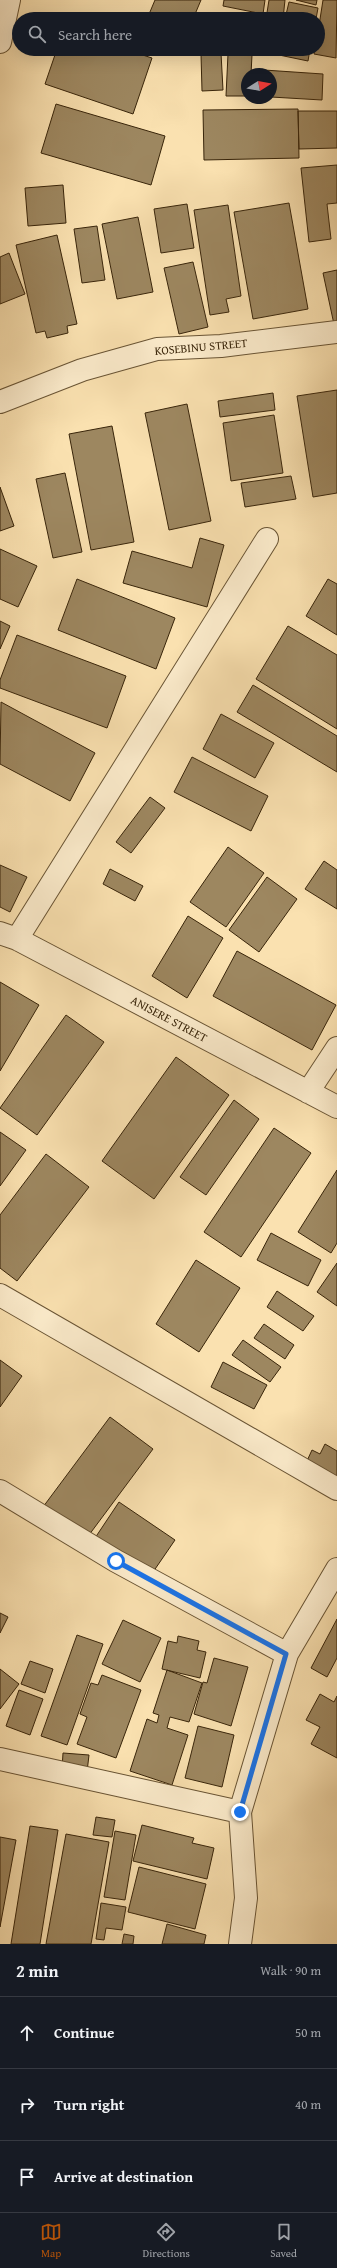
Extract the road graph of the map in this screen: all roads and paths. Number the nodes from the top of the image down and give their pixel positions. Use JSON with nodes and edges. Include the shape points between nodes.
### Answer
{"nodes":[{"id":1,"x":9,"y":0,"type":"edge"},
{"id":2,"x":0,"y":42,"type":"edge"},
{"id":3,"x":337,"y":332,"type":"edge"},
{"id":4,"x":0,"y":402,"type":"edge"},
{"id":5,"x":267,"y":539,"type":"dead end"},
{"id":6,"x":9,"y":936,"type":"edge"},
{"id":7,"x":337,"y":1048,"type":"edge"},
{"id":8,"x":308,"y":1092,"type":"junction"},
{"id":9,"x":337,"y":1107,"type":"edge"},
{"id":10,"x":0,"y":1295,"type":"edge"},
{"id":11,"x":337,"y":1489,"type":"edge"},
{"id":12,"x":0,"y":1491,"type":"edge"},
{"id":13,"x":337,"y":1569,"type":"edge"},
{"id":14,"x":286,"y":1654,"type":"junction"},
{"id":15,"x":0,"y":1759,"type":"edge"},
{"id":16,"x":240,"y":1812,"type":"junction"},
{"id":17,"x":240,"y":1944,"type":"edge"}],
"edges":[{"from":1,"to":2,"type":"street"},
{"from":3,"to":4,"type":"street","name":"KOSEBINU STREET","via":[[221,346],[157,349],[82,370]]},
{"from":5,"to":6,"type":"street"},
{"from":6,"to":8,"type":"street","name":"ANISERE STREET"},
{"from":7,"to":8,"type":"street"},
{"from":8,"to":9,"type":"street","name":"ANISERE STREET"},
{"from":10,"to":11,"type":"street"},
{"from":12,"to":14,"type":"street","via":[[116,1561]]},
{"from":13,"to":14,"type":"street"},
{"from":14,"to":16,"type":"street"},
{"from":15,"to":16,"type":"street"},
{"from":16,"to":17,"type":"street","via":[[246,1898]]}]}
